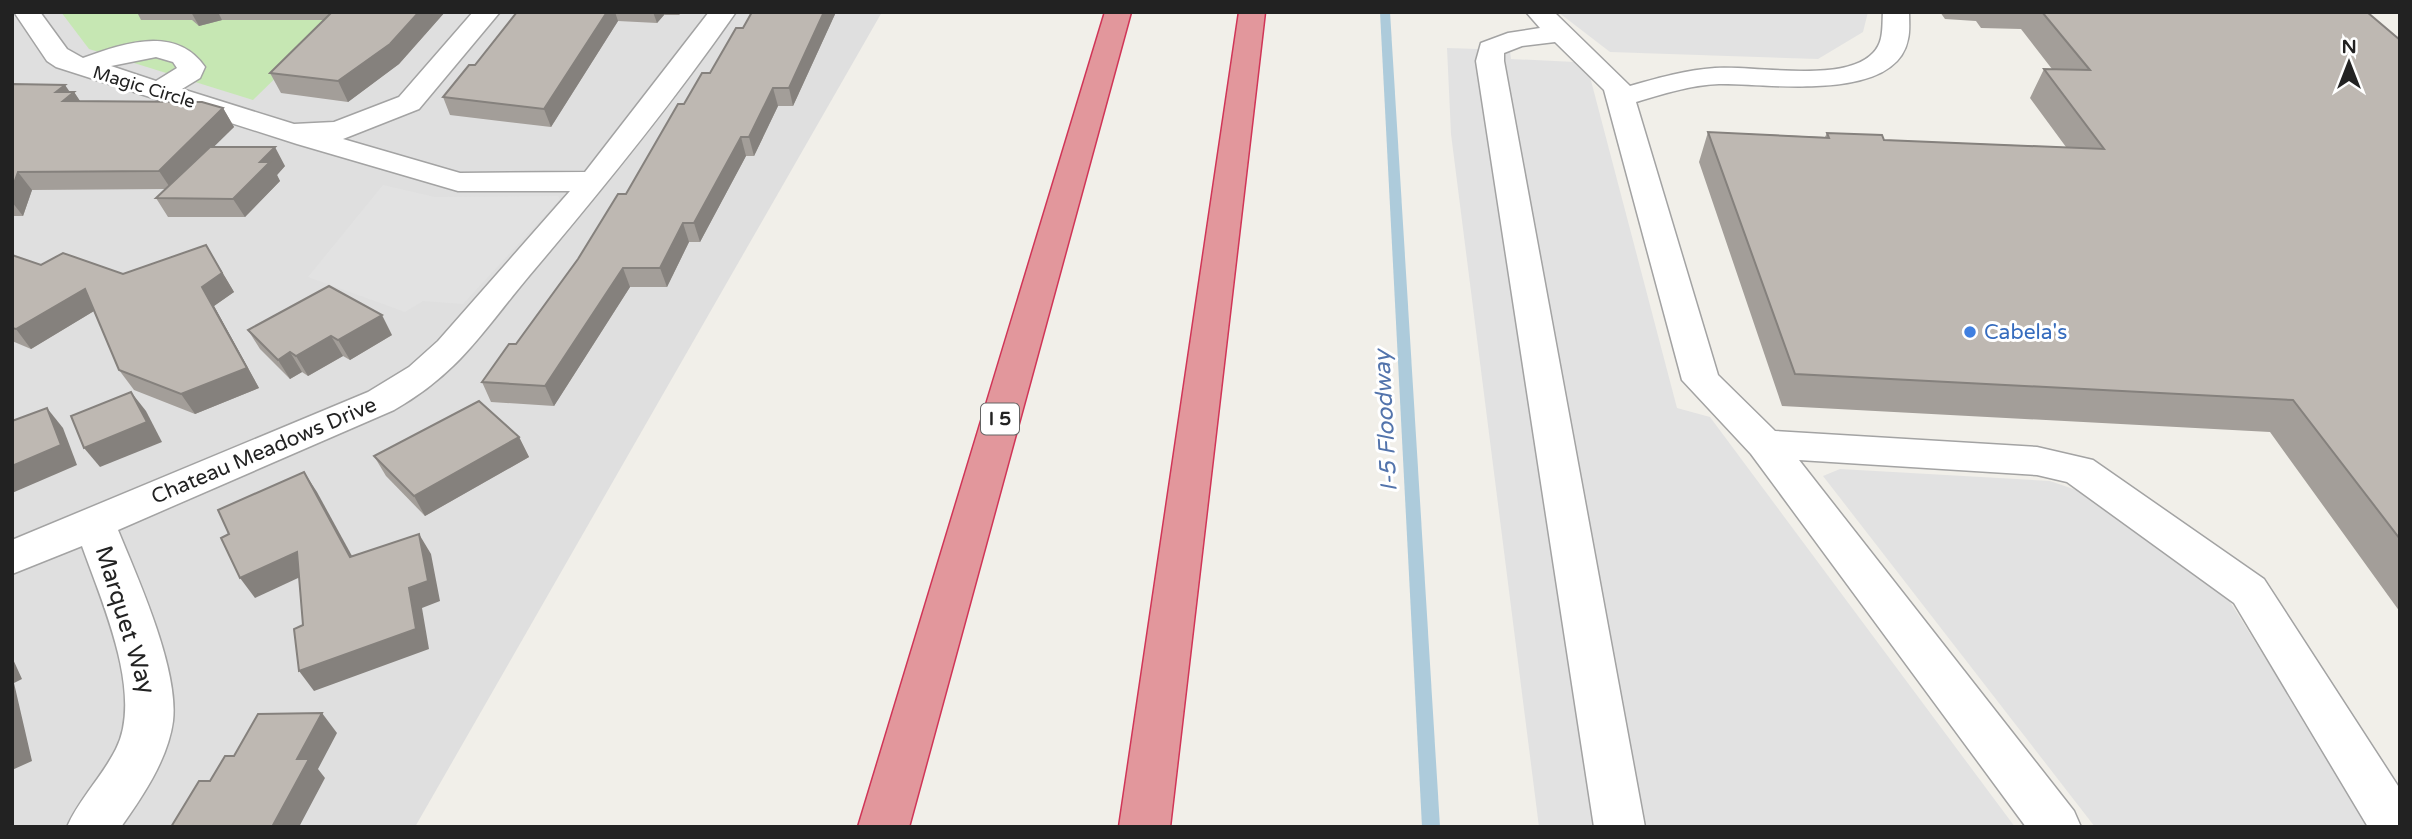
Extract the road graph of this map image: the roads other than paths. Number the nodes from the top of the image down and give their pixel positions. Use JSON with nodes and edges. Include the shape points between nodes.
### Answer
{"nodes":[{"id":1,"x":488,"y":12,"type":"edge"},
{"id":2,"x":723,"y":12,"type":"edge"},
{"id":3,"x":1118,"y":12,"type":"edge"},
{"id":4,"x":1252,"y":12,"type":"edge"},
{"id":5,"x":1896,"y":12,"type":"edge"},
{"id":6,"x":1550,"y":23,"type":"edge"},
{"id":7,"x":25,"y":26,"type":"edge"},
{"id":8,"x":84,"y":67,"type":"junction"},
{"id":9,"x":159,"y":91,"type":"junction"},
{"id":10,"x":1620,"y":98,"type":"junction"},
{"id":11,"x":292,"y":133,"type":"junction"},
{"id":12,"x":594,"y":181,"type":"junction"},
{"id":13,"x":1765,"y":444,"type":"junction"},
{"id":14,"x":96,"y":524,"type":"junction"},
{"id":15,"x":12,"y":558,"type":"edge"},
{"id":16,"x":92,"y":827,"type":"edge"},
{"id":17,"x":883,"y":827,"type":"edge"},
{"id":18,"x":1144,"y":827,"type":"edge"},
{"id":19,"x":1620,"y":827,"type":"edge"},
{"id":20,"x":2056,"y":827,"type":"edge"},
{"id":21,"x":2396,"y":827,"type":"edge"}],
"edges":[{"from":1,"to":11,"type":"street","name":"Magic Circle","via":[[402,108],[338,131]]},
{"from":2,"to":12,"type":"street","name":"Chateau Meadows Drive"},
{"from":3,"to":17,"type":"highway","number":"I 5"},
{"from":4,"to":18,"type":"highway"},
{"from":5,"to":10,"type":"street","via":[[1896,36],[1879,62],[1863,72],[1825,79],[1686,78]]},
{"from":6,"to":10,"type":"street","via":[[1617,87]]},
{"from":6,"to":19,"type":"street","via":[[1491,49],[1490,61]]},
{"from":7,"to":8,"type":"street","name":"Magic Circle","via":[[61,58]]},
{"from":8,"to":9,"type":"street","name":"Magic Circle"},
{"from":8,"to":9,"type":"street","via":[[142,49],[183,57],[190,72]]},
{"from":9,"to":11,"type":"street","name":"Magic Circle"},
{"from":10,"to":13,"type":"street","via":[[1701,380]]},
{"from":11,"to":12,"type":"street","via":[[451,181]]},
{"from":12,"to":14,"type":"street","name":"Chateau Meadows Drive","via":[[443,360],[405,389]]},
{"from":13,"to":20,"type":"street"},
{"from":13,"to":21,"type":"street","via":[[2037,461],[2079,470],[2249,591]]},
{"from":14,"to":15,"type":"street","name":"Chateau Meadows Drive"},
{"from":14,"to":16,"type":"street","name":"Marquet Way","via":[[123,601],[150,707],[143,741]]}]}
